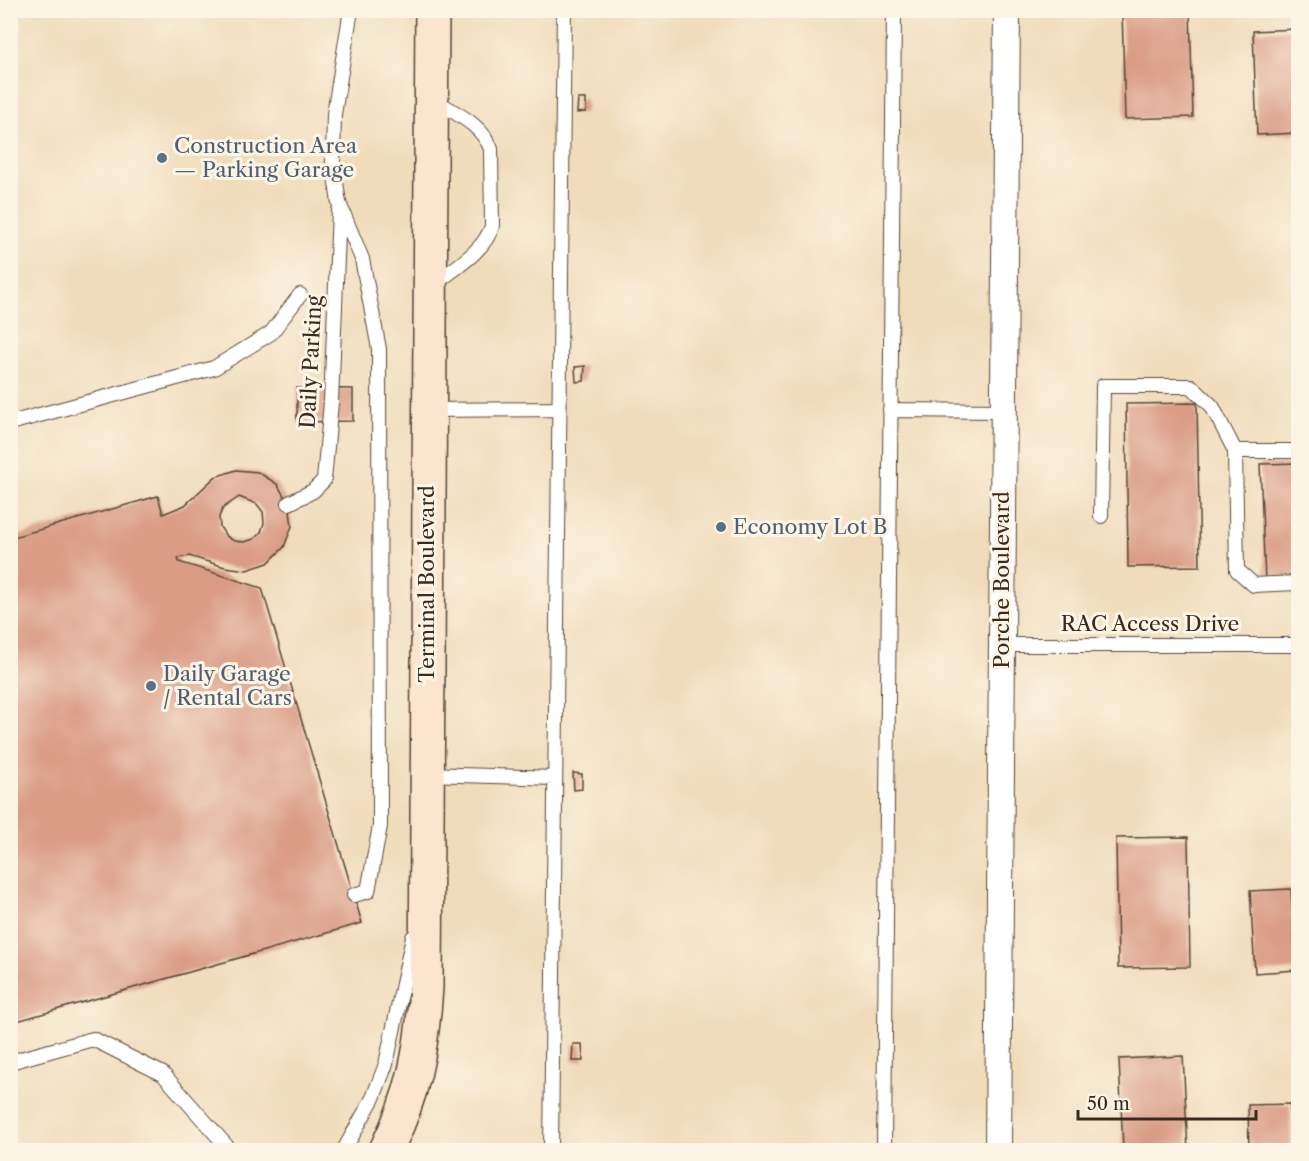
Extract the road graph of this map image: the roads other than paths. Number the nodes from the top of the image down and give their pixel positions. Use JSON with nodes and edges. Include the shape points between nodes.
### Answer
{"nodes":[{"id":1,"x":351,"y":10,"type":"edge"},
{"id":2,"x":432,"y":10,"type":"edge"},
{"id":3,"x":564,"y":10,"type":"edge"},
{"id":4,"x":894,"y":10,"type":"edge"},
{"id":5,"x":1007,"y":10,"type":"edge"},
{"id":6,"x":431,"y":98,"type":"junction"},
{"id":7,"x":339,"y":203,"type":"junction"},
{"id":8,"x":429,"y":288,"type":"junction"},
{"id":9,"x":300,"y":295,"type":"dead end"},
{"id":10,"x":559,"y":409,"type":"junction"},
{"id":11,"x":429,"y":410,"type":"junction"},
{"id":12,"x":890,"y":410,"type":"junction"},
{"id":13,"x":1003,"y":411,"type":"junction"},
{"id":14,"x":10,"y":423,"type":"edge"},
{"id":15,"x":1235,"y":451,"type":"junction"},
{"id":16,"x":1299,"y":451,"type":"edge"},
{"id":17,"x":289,"y":503,"type":"dead end"},
{"id":18,"x":1101,"y":516,"type":"dead end"},
{"id":19,"x":1299,"y":583,"type":"edge"},
{"id":20,"x":1002,"y":645,"type":"junction"},
{"id":21,"x":1299,"y":645,"type":"edge"},
{"id":22,"x":426,"y":774,"type":"junction"},
{"id":23,"x":555,"y":778,"type":"junction"},
{"id":24,"x":426,"y":877,"type":"junction"},
{"id":25,"x":354,"y":895,"type":"dead end"},
{"id":26,"x":10,"y":1062,"type":"edge"},
{"id":27,"x":230,"y":1150,"type":"edge"},
{"id":28,"x":344,"y":1150,"type":"edge"},
{"id":29,"x":386,"y":1150,"type":"edge"},
{"id":30,"x":551,"y":1150,"type":"edge"},
{"id":31,"x":884,"y":1150,"type":"edge"},
{"id":32,"x":998,"y":1150,"type":"edge"}],
"edges":[{"from":1,"to":7,"type":"lane","via":[[334,114],[333,162]]},
{"from":2,"to":6,"type":"main road","name":"Terminal Boulevard"},
{"from":3,"to":10,"type":"lane"},
{"from":4,"to":12,"type":"lane"},
{"from":5,"to":13,"type":"street","name":"Porche Boulevard"},
{"from":6,"to":8,"type":"main road","name":"Terminal Boulevard"},
{"from":6,"to":8,"type":"lane","via":[[480,129],[488,141],[492,226],[480,247]]},
{"from":7,"to":17,"type":"lane","name":"Daily Parking","via":[[324,480],[313,491]]},
{"from":7,"to":25,"type":"lane","via":[[362,259],[379,349],[380,826],[368,891]]},
{"from":8,"to":11,"type":"main road","name":"Terminal Boulevard"},
{"from":9,"to":14,"type":"lane","via":[[271,333],[214,368]]},
{"from":10,"to":11,"type":"lane"},
{"from":10,"to":23,"type":"lane"},
{"from":11,"to":22,"type":"main road","name":"Terminal Boulevard"},
{"from":12,"to":13,"type":"lane"},
{"from":12,"to":31,"type":"lane"},
{"from":13,"to":20,"type":"street","name":"Porche Boulevard"},
{"from":15,"to":16,"type":"lane"},
{"from":15,"to":18,"type":"lane","via":[[1212,405],[1191,386],[1103,386]]},
{"from":15,"to":19,"type":"lane","via":[[1237,570],[1254,585]]},
{"from":20,"to":21,"type":"lane","name":"RAC Access Drive"},
{"from":20,"to":32,"type":"street","name":"Porche Boulevard"},
{"from":22,"to":23,"type":"lane"},
{"from":22,"to":24,"type":"main road","name":"Terminal Boulevard"},
{"from":23,"to":30,"type":"lane"},
{"from":24,"to":28,"type":"lane","via":[[390,1053],[373,1098]]},
{"from":24,"to":29,"type":"main road","name":"Terminal Boulevard","via":[[426,987],[420,1059]]},
{"from":26,"to":27,"type":"lane","via":[[93,1039],[163,1074]]}]}
